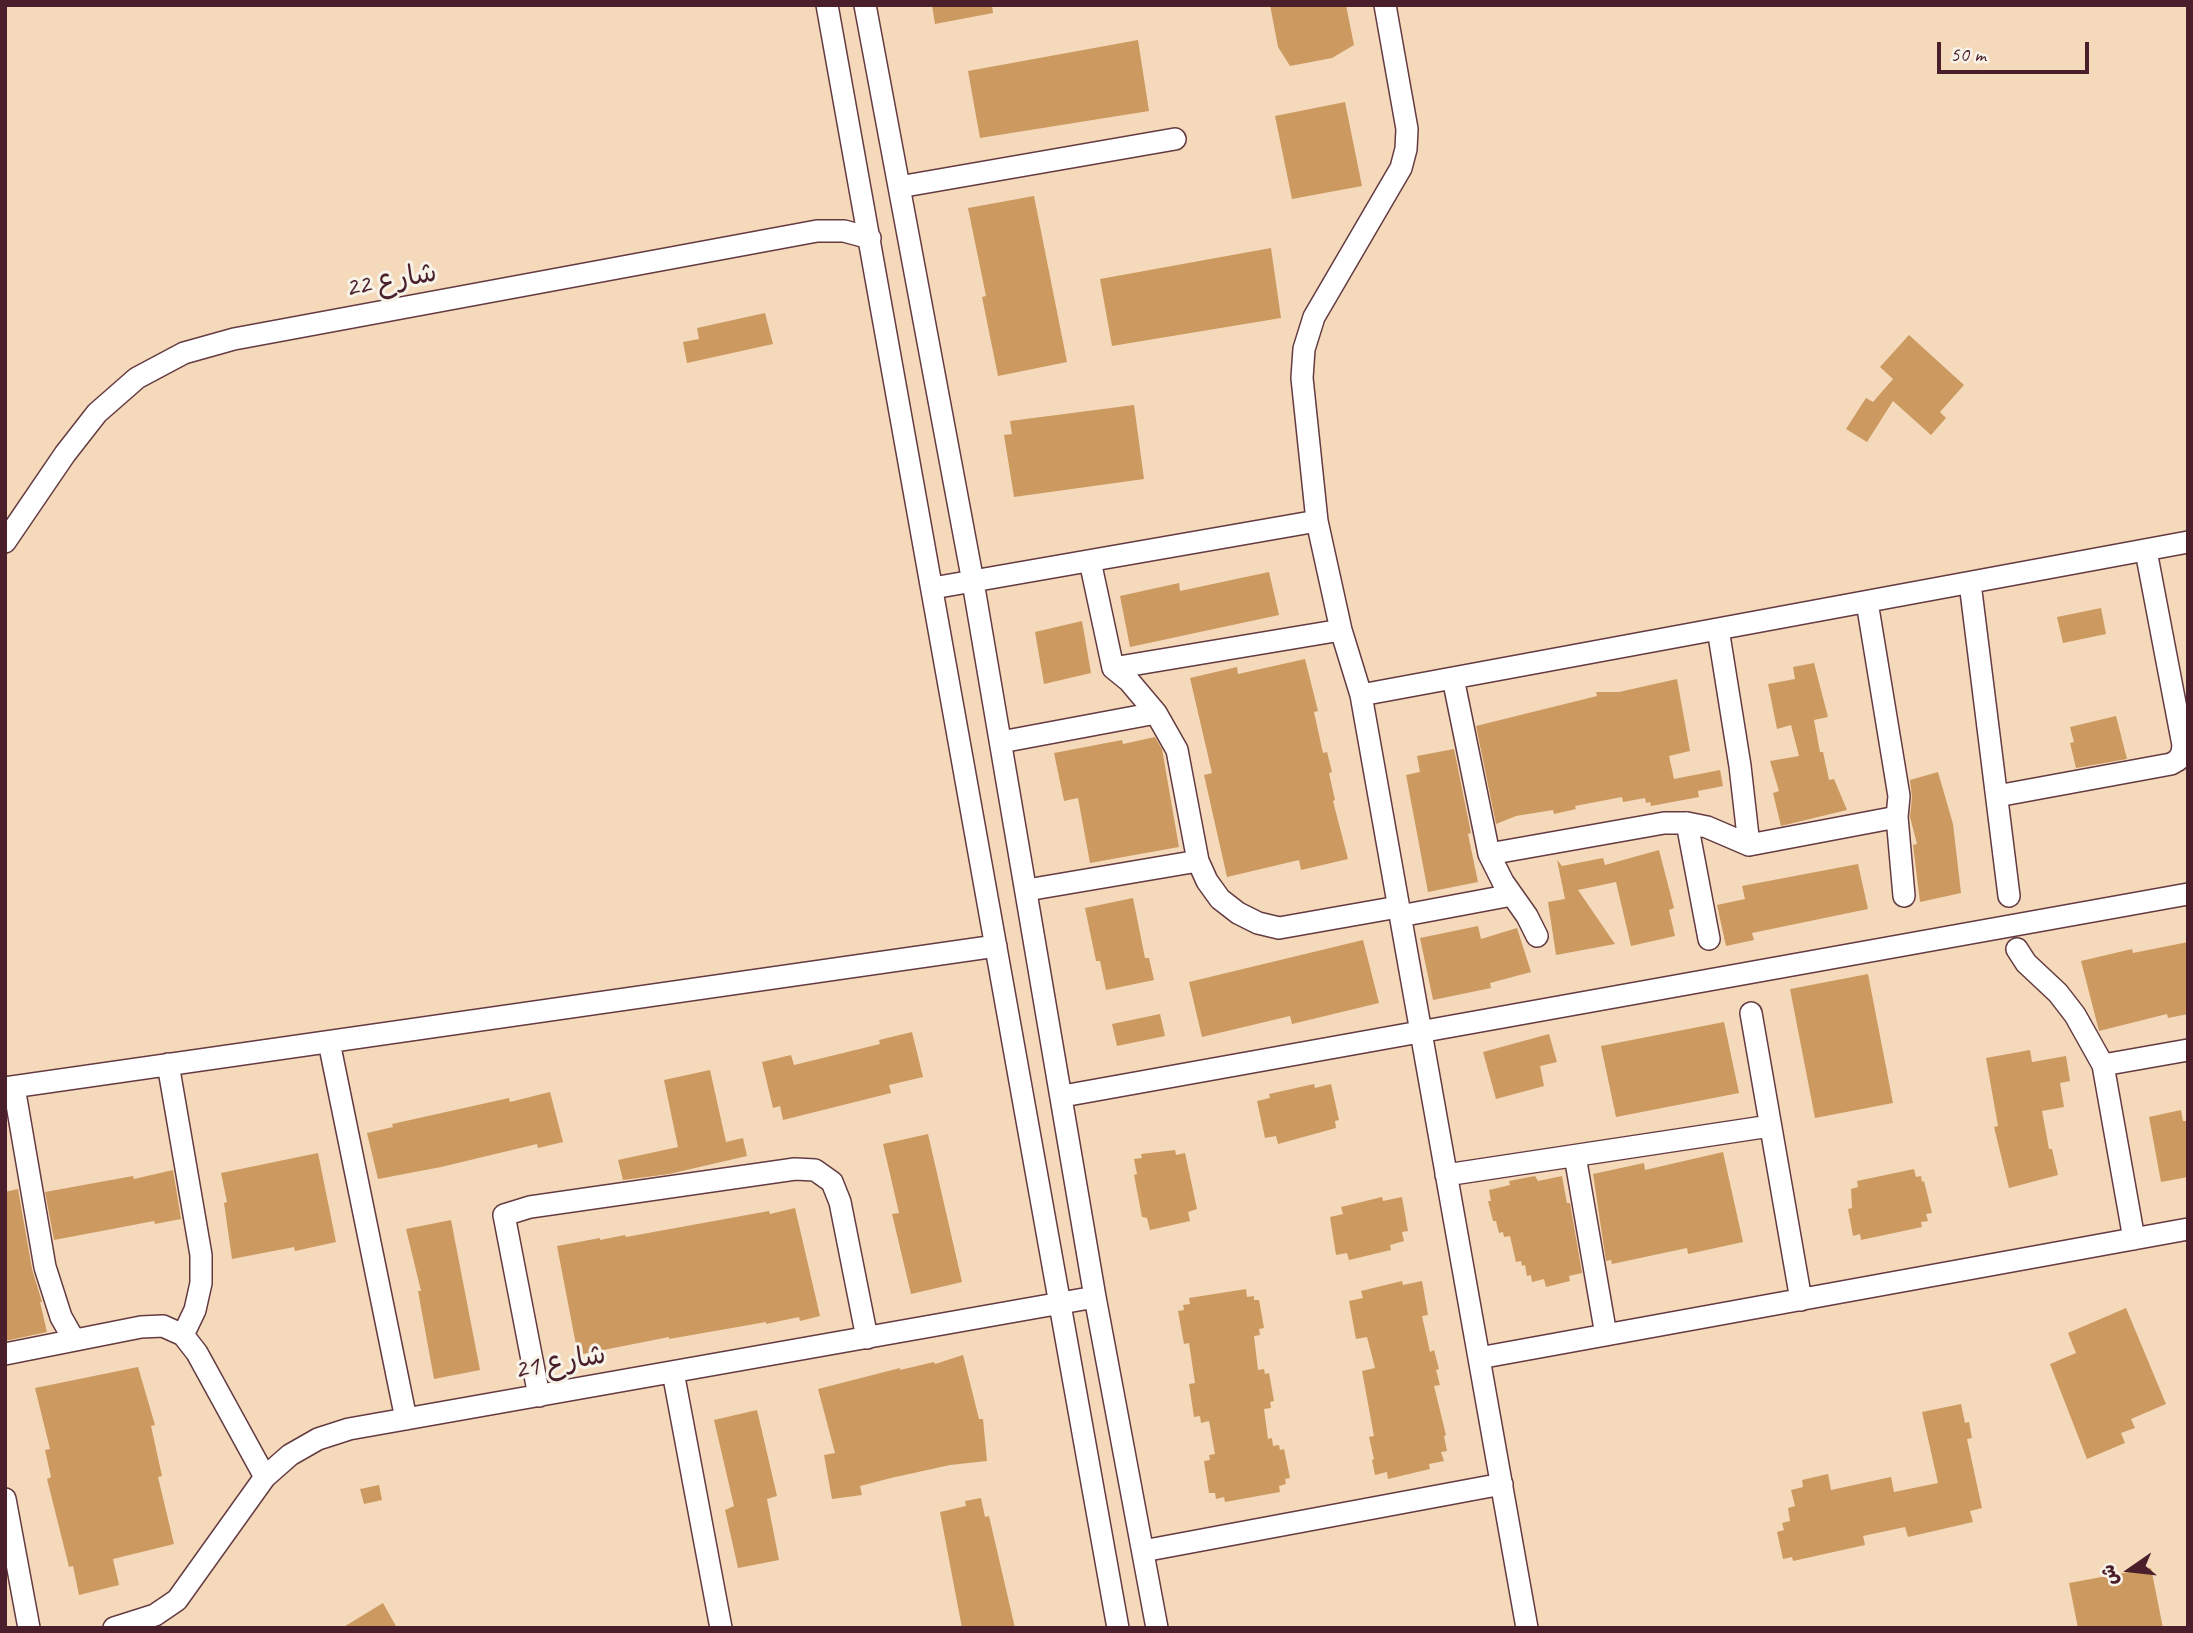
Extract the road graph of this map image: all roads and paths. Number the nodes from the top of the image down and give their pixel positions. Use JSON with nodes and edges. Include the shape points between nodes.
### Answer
{"nodes":[{"id":1,"x":827,"y":5,"type":"edge"},
{"id":2,"x":865,"y":5,"type":"edge"},
{"id":3,"x":1385,"y":5,"type":"edge"},
{"id":4,"x":876,"y":65,"type":"junction"},
{"id":5,"x":839,"y":72,"type":"junction"},
{"id":6,"x":1175,"y":139,"type":"dead end"},
{"id":7,"x":899,"y":187,"type":"junction"},
{"id":8,"x":870,"y":238,"type":"junction"},
{"id":9,"x":1317,"y":521,"type":"junction"},
{"id":10,"x":5,"y":542,"type":"edge"},
{"id":11,"x":2188,"y":542,"type":"edge"},
{"id":12,"x":2146,"y":551,"type":"junction"},
{"id":13,"x":1090,"y":561,"type":"junction"},
{"id":14,"x":973,"y":582,"type":"junction"},
{"id":15,"x":1970,"y":583,"type":"junction"},
{"id":16,"x":933,"y":588,"type":"junction"},
{"id":17,"x":1867,"y":602,"type":"junction"},
{"id":18,"x":1718,"y":629,"type":"junction"},
{"id":19,"x":1341,"y":630,"type":"junction"},
{"id":20,"x":1113,"y":668,"type":"junction"},
{"id":21,"x":2178,"y":671,"type":"edge"},
{"id":22,"x":1453,"y":678,"type":"junction"},
{"id":23,"x":1361,"y":695,"type":"junction"},
{"id":24,"x":1156,"y":713,"type":"junction"},
{"id":25,"x":1001,"y":742,"type":"junction"},
{"id":26,"x":2185,"y":746,"type":"edge"},
{"id":27,"x":1997,"y":796,"type":"junction"},
{"id":28,"x":1898,"y":817,"type":"junction"},
{"id":29,"x":1687,"y":823,"type":"junction"},
{"id":30,"x":1749,"y":845,"type":"junction"},
{"id":31,"x":1489,"y":854,"type":"junction"},
{"id":32,"x":1198,"y":861,"type":"junction"},
{"id":33,"x":1027,"y":891,"type":"junction"},
{"id":34,"x":2188,"y":894,"type":"edge"},
{"id":35,"x":1512,"y":895,"type":"junction"},
{"id":36,"x":2009,"y":895,"type":"dead end"},
{"id":37,"x":1904,"y":896,"type":"dead end"},
{"id":38,"x":1399,"y":911,"type":"junction"},
{"id":39,"x":1537,"y":936,"type":"dead end"},
{"id":40,"x":1709,"y":939,"type":"dead end"},
{"id":41,"x":996,"y":946,"type":"junction"},
{"id":42,"x":2017,"y":949,"type":"dead end"},
{"id":43,"x":1751,"y":1013,"type":"dead end"},
{"id":44,"x":1420,"y":1031,"type":"junction"},
{"id":45,"x":329,"y":1042,"type":"junction"},
{"id":46,"x":2188,"y":1050,"type":"edge"},
{"id":47,"x":167,"y":1065,"type":"junction"},
{"id":48,"x":2103,"y":1065,"type":"junction"},
{"id":49,"x":10,"y":1087,"type":"edge"},
{"id":50,"x":1063,"y":1096,"type":"junction"},
{"id":51,"x":1770,"y":1126,"type":"junction"},
{"id":52,"x":1575,"y":1156,"type":"junction"},
{"id":53,"x":1446,"y":1175,"type":"junction"},
{"id":54,"x":2188,"y":1229,"type":"edge"},
{"id":55,"x":2134,"y":1239,"type":"junction"},
{"id":56,"x":1096,"y":1297,"type":"junction"},
{"id":57,"x":1801,"y":1300,"type":"junction"},
{"id":58,"x":1061,"y":1303,"type":"junction"},
{"id":59,"x":183,"y":1335,"type":"junction"},
{"id":60,"x":1606,"y":1335,"type":"junction"},
{"id":61,"x":867,"y":1338,"type":"junction"},
{"id":62,"x":74,"y":1340,"type":"junction"},
{"id":63,"x":5,"y":1354,"type":"edge"},
{"id":64,"x":1479,"y":1358,"type":"junction"},
{"id":65,"x":673,"y":1372,"type":"junction"},
{"id":66,"x":539,"y":1396,"type":"junction"},
{"id":67,"x":406,"y":1419,"type":"junction"},
{"id":68,"x":265,"y":1477,"type":"junction"},
{"id":69,"x":1502,"y":1485,"type":"junction"},
{"id":70,"x":5,"y":1499,"type":"edge"},
{"id":71,"x":1143,"y":1551,"type":"junction"},
{"id":72,"x":29,"y":1628,"type":"edge"},
{"id":73,"x":114,"y":1628,"type":"edge"},
{"id":74,"x":721,"y":1628,"type":"edge"},
{"id":75,"x":1118,"y":1628,"type":"edge"},
{"id":76,"x":1157,"y":1628,"type":"edge"},
{"id":77,"x":1527,"y":1628,"type":"edge"}],
"edges":[{"from":1,"to":5,"type":"street"},
{"from":2,"to":4,"type":"street"},
{"from":3,"to":9,"type":"street","via":[[1407,130],[1406,149],[1401,168],[1314,317],[1304,349],[1302,378]]},
{"from":4,"to":5,"type":"street"},
{"from":4,"to":7,"type":"street"},
{"from":5,"to":8,"type":"street"},
{"from":6,"to":7,"type":"street"},
{"from":7,"to":14,"type":"street"},
{"from":8,"to":10,"type":"street","name":"شارع 22","via":[[844,231],[817,231],[234,339],[184,353],[137,379],[97,412]]},
{"from":8,"to":16,"type":"street"},
{"from":9,"to":13,"type":"street"},
{"from":9,"to":19,"type":"street"},
{"from":11,"to":12,"type":"street"},
{"from":12,"to":15,"type":"street"},
{"from":12,"to":21,"type":"street"},
{"from":13,"to":14,"type":"street"},
{"from":13,"to":20,"type":"street"},
{"from":14,"to":16,"type":"street"},
{"from":14,"to":25,"type":"street"},
{"from":15,"to":17,"type":"street"},
{"from":15,"to":27,"type":"street"},
{"from":16,"to":41,"type":"street"},
{"from":17,"to":18,"type":"street"},
{"from":17,"to":28,"type":"street","via":[[1899,796]]},
{"from":18,"to":22,"type":"street"},
{"from":18,"to":30,"type":"street"},
{"from":19,"to":20,"type":"street"},
{"from":19,"to":23,"type":"street"},
{"from":20,"to":24,"type":"street"},
{"from":21,"to":26,"type":"street"},
{"from":22,"to":23,"type":"street"},
{"from":22,"to":31,"type":"street"},
{"from":23,"to":38,"type":"street"},
{"from":24,"to":25,"type":"street"},
{"from":24,"to":32,"type":"street","via":[[1177,750]]},
{"from":25,"to":33,"type":"street"},
{"from":26,"to":27,"type":"street","via":[[2171,764]]},
{"from":27,"to":36,"type":"street"},
{"from":28,"to":30,"type":"street"},
{"from":28,"to":37,"type":"street"},
{"from":29,"to":30,"type":"street"},
{"from":29,"to":31,"type":"street","via":[[1664,823]]},
{"from":29,"to":40,"type":"street"},
{"from":31,"to":35,"type":"street"},
{"from":32,"to":33,"type":"street"},
{"from":32,"to":38,"type":"street","via":[[1220,899],[1258,923],[1279,928]]},
{"from":33,"to":50,"type":"street"},
{"from":34,"to":44,"type":"street"},
{"from":35,"to":38,"type":"street"},
{"from":35,"to":39,"type":"street"},
{"from":38,"to":44,"type":"street"},
{"from":41,"to":45,"type":"street"},
{"from":41,"to":58,"type":"street"},
{"from":42,"to":48,"type":"street","via":[[2076,1016]]},
{"from":43,"to":51,"type":"street"},
{"from":44,"to":50,"type":"street"},
{"from":44,"to":53,"type":"street"},
{"from":45,"to":47,"type":"street"},
{"from":45,"to":67,"type":"street"},
{"from":46,"to":48,"type":"street"},
{"from":47,"to":49,"type":"street"},
{"from":47,"to":59,"type":"street","via":[[201,1255],[195,1310]]},
{"from":48,"to":55,"type":"street"},
{"from":49,"to":62,"type":"street","via":[[45,1267],[61,1317]]},
{"from":50,"to":56,"type":"street"},
{"from":51,"to":52,"type":"street"},
{"from":51,"to":57,"type":"street"},
{"from":52,"to":53,"type":"street"},
{"from":52,"to":60,"type":"street"},
{"from":53,"to":64,"type":"street"},
{"from":54,"to":55,"type":"street"},
{"from":55,"to":57,"type":"street"},
{"from":56,"to":58,"type":"street","name":"شارع 21"},
{"from":56,"to":71,"type":"street"},
{"from":57,"to":60,"type":"street"},
{"from":58,"to":61,"type":"street","name":"شارع 21"},
{"from":58,"to":75,"type":"street"},
{"from":59,"to":62,"type":"street","via":[[163,1326],[141,1327]]},
{"from":59,"to":68,"type":"street"},
{"from":60,"to":64,"type":"street"},
{"from":61,"to":65,"type":"street","name":"شارع 21"},
{"from":61,"to":66,"type":"street","via":[[840,1202],[832,1182],[815,1170],[794,1169],[530,1207],[504,1215]]},
{"from":62,"to":63,"type":"street"},
{"from":64,"to":69,"type":"street"},
{"from":65,"to":66,"type":"street","name":"شارع 21"},
{"from":65,"to":74,"type":"street"},
{"from":66,"to":67,"type":"street","name":"شارع 21"},
{"from":67,"to":68,"type":"street","name":"شارع 21","via":[[318,1439]]},
{"from":68,"to":73,"type":"street","name":"شارع 21","via":[[177,1600],[155,1615]]},
{"from":69,"to":71,"type":"street"},
{"from":69,"to":77,"type":"street"},
{"from":70,"to":72,"type":"street"},
{"from":71,"to":76,"type":"street"}]}
